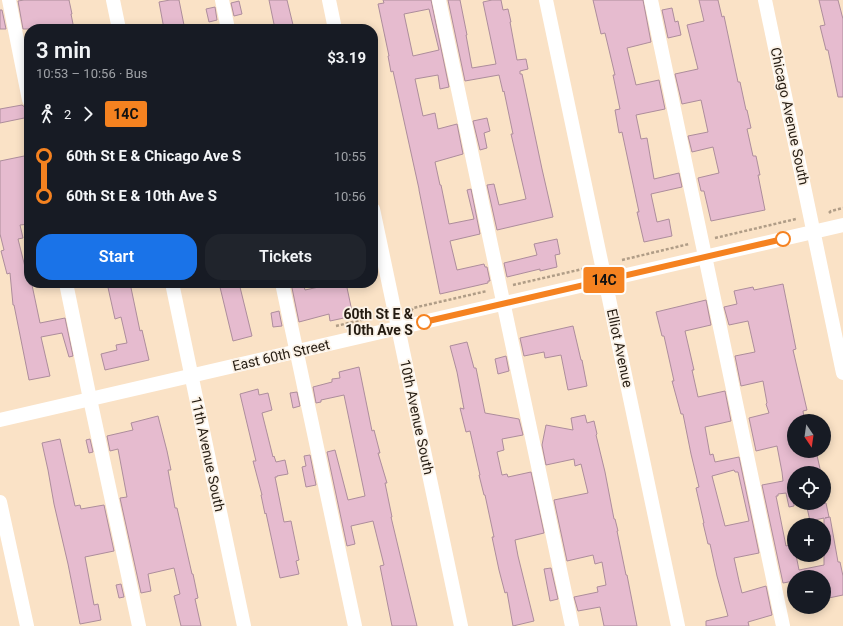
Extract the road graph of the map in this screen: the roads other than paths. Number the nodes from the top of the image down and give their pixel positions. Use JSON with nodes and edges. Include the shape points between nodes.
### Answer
{"nodes":[{"id":1,"x":9,"y":0,"type":"edge"},
{"id":2,"x":113,"y":0,"type":"edge"},
{"id":3,"x":222,"y":0,"type":"edge"},
{"id":4,"x":329,"y":0,"type":"edge"},
{"id":5,"x":440,"y":0,"type":"edge"},
{"id":6,"x":546,"y":0,"type":"edge"},
{"id":7,"x":651,"y":0,"type":"edge"},
{"id":8,"x":766,"y":0,"type":"edge"},
{"id":9,"x":118,"y":24,"type":"edge"},
{"id":10,"x":227,"y":24,"type":"edge"},
{"id":11,"x":334,"y":24,"type":"edge"},
{"id":12,"x":24,"y":75,"type":"edge"},
{"id":13,"x":843,"y":225,"type":"edge"},
{"id":14,"x":814,"y":232,"type":"junction"},
{"id":15,"x":378,"y":233,"type":"edge"},
{"id":16,"x":705,"y":257,"type":"junction"},
{"id":17,"x":605,"y":280,"type":"junction"},
{"id":18,"x":67,"y":288,"type":"edge"},
{"id":19,"x":173,"y":288,"type":"edge"},
{"id":20,"x":283,"y":288,"type":"edge"},
{"id":21,"x":504,"y":303,"type":"junction"},
{"id":22,"x":398,"y":328,"type":"junction"},
{"id":23,"x":297,"y":351,"type":"junction"},
{"id":24,"x":843,"y":373,"type":"edge"},
{"id":25,"x":192,"y":376,"type":"junction"},
{"id":26,"x":90,"y":399,"type":"junction"},
{"id":27,"x":0,"y":420,"type":"edge"},
{"id":28,"x":0,"y":502,"type":"edge"},
{"id":29,"x":26,"y":626,"type":"edge"},
{"id":30,"x":140,"y":626,"type":"edge"},
{"id":31,"x":244,"y":626,"type":"edge"},
{"id":32,"x":355,"y":626,"type":"edge"},
{"id":33,"x":461,"y":626,"type":"edge"},
{"id":34,"x":572,"y":626,"type":"edge"},
{"id":35,"x":678,"y":626,"type":"edge"},
{"id":36,"x":783,"y":626,"type":"edge"}],
"edges":[{"from":1,"to":12,"type":"street"},
{"from":2,"to":9,"type":"street"},
{"from":3,"to":10,"type":"street"},
{"from":4,"to":11,"type":"street"},
{"from":5,"to":21,"type":"street"},
{"from":6,"to":17,"type":"street","name":"Elliot Avenue"},
{"from":7,"to":16,"type":"street"},
{"from":8,"to":14,"type":"street","name":"Chicago Avenue South"},
{"from":13,"to":14,"type":"street","name":"East 60th Street"},
{"from":14,"to":16,"type":"street","name":"East 60th Street"},
{"from":14,"to":24,"type":"street","name":"Chicago Avenue South"},
{"from":15,"to":22,"type":"street","name":"10th Avenue South"},
{"from":16,"to":17,"type":"street","name":"East 60th Street"},
{"from":16,"to":36,"type":"street"},
{"from":17,"to":21,"type":"street","name":"East 60th Street"},
{"from":17,"to":35,"type":"street","name":"Elliot Avenue"},
{"from":18,"to":26,"type":"street"},
{"from":19,"to":25,"type":"street","name":"11th Avenue South"},
{"from":20,"to":23,"type":"street"},
{"from":21,"to":22,"type":"street","name":"East 60th Street"},
{"from":21,"to":34,"type":"street"},
{"from":22,"to":23,"type":"street","name":"East 60th Street"},
{"from":22,"to":33,"type":"street","name":"10th Avenue South"},
{"from":23,"to":25,"type":"street","name":"East 60th Street"},
{"from":23,"to":32,"type":"street"},
{"from":25,"to":26,"type":"street","name":"East 60th Street"},
{"from":25,"to":31,"type":"street","name":"11th Avenue South"},
{"from":26,"to":27,"type":"street","name":"East 60th Street"},
{"from":26,"to":30,"type":"street"},
{"from":28,"to":29,"type":"street"}]}
